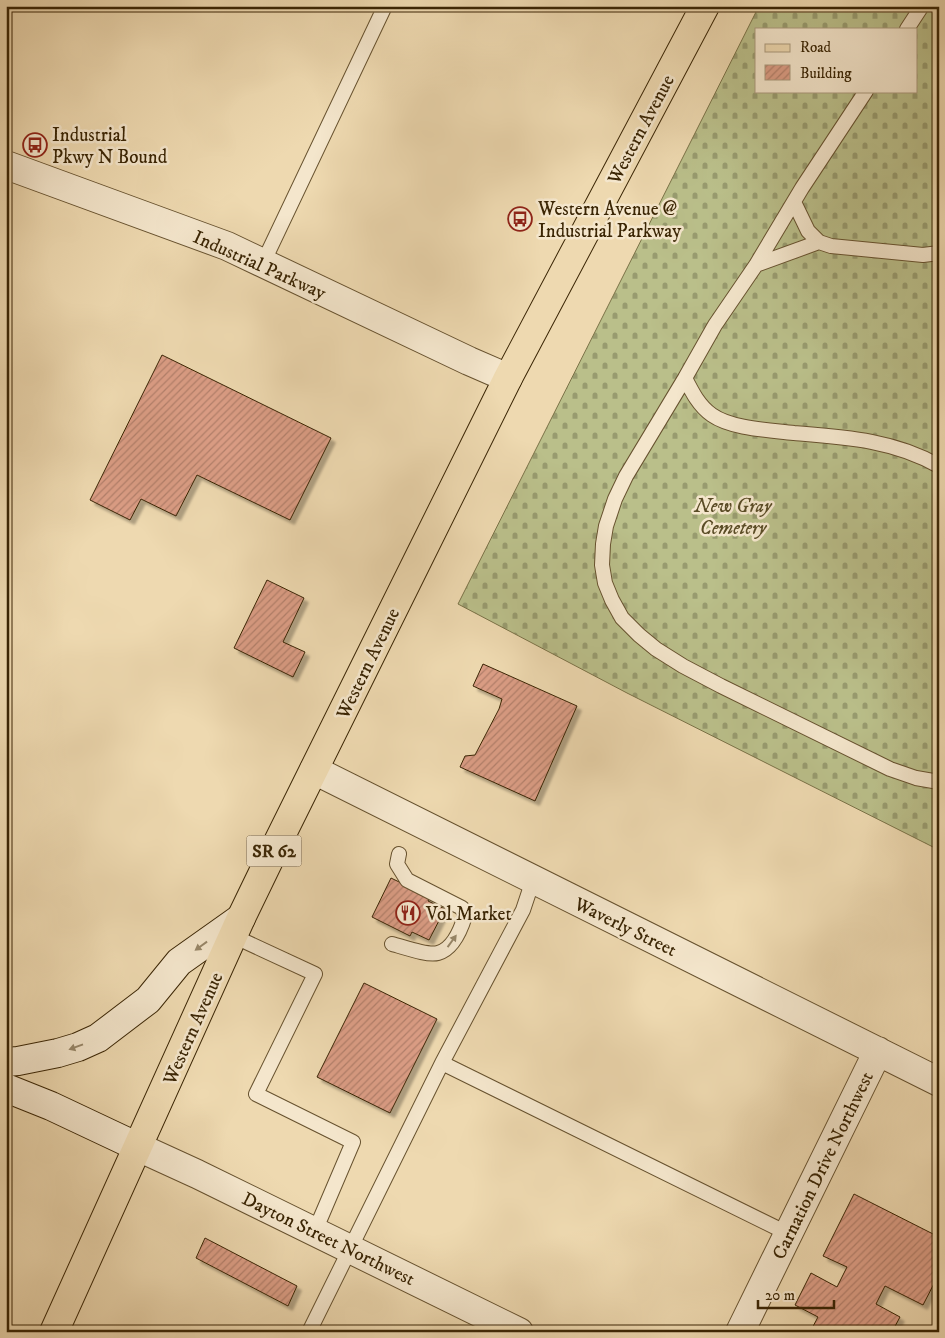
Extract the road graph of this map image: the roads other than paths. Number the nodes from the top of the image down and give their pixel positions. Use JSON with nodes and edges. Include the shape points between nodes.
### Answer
{"nodes":[{"id":1,"x":385,"y":6,"type":"edge"},
{"id":2,"x":705,"y":6,"type":"edge"},
{"id":3,"x":922,"y":6,"type":"edge"},
{"id":4,"x":908,"y":28,"type":"edge"},
{"id":5,"x":865,"y":92,"type":"edge"},
{"id":6,"x":6,"y":165,"type":"edge"},
{"id":7,"x":794,"y":202,"type":"junction"},
{"id":8,"x":819,"y":242,"type":"junction"},
{"id":9,"x":939,"y":253,"type":"edge"},
{"id":10,"x":263,"y":263,"type":"junction"},
{"id":11,"x":756,"y":265,"type":"junction"},
{"id":12,"x":508,"y":378,"type":"junction"},
{"id":13,"x":685,"y":378,"type":"junction"},
{"id":14,"x":939,"y":466,"type":"edge"},
{"id":15,"x":314,"y":770,"type":"junction"},
{"id":16,"x":939,"y":782,"type":"edge"},
{"id":17,"x":399,"y":854,"type":"dead end"},
{"id":18,"x":533,"y":880,"type":"junction"},
{"id":19,"x":237,"y":927,"type":"junction"},
{"id":20,"x":392,"y":944,"type":"dead end"},
{"id":21,"x":878,"y":1051,"type":"junction"},
{"id":22,"x":6,"y":1062,"type":"edge"},
{"id":23,"x":442,"y":1063,"type":"junction"},
{"id":24,"x":939,"y":1082,"type":"edge"},
{"id":25,"x":6,"y":1088,"type":"edge"},
{"id":26,"x":138,"y":1147,"type":"junction"},
{"id":27,"x":315,"y":1231,"type":"junction"},
{"id":28,"x":789,"y":1234,"type":"junction"},
{"id":29,"x":350,"y":1248,"type":"junction"},
{"id":30,"x":54,"y":1332,"type":"edge"},
{"id":31,"x":309,"y":1332,"type":"edge"},
{"id":32,"x":519,"y":1332,"type":"edge"},
{"id":33,"x":740,"y":1332,"type":"edge"}],
"edges":[{"from":1,"to":10,"type":"lane"},
{"from":2,"to":12,"type":"main road","name":"Western Avenue","number":"SR 62"},
{"from":3,"to":4,"type":"lane"},
{"from":5,"to":7,"type":"lane"},
{"from":6,"to":10,"type":"street","name":"Industrial Parkway","via":[[226,246]]},
{"from":7,"to":8,"type":"lane","via":[[808,231]]},
{"from":7,"to":11,"type":"lane"},
{"from":8,"to":9,"type":"lane","via":[[923,255]]},
{"from":8,"to":11,"type":"lane"},
{"from":10,"to":12,"type":"street","name":"Industrial Parkway"},
{"from":11,"to":13,"type":"lane"},
{"from":12,"to":15,"type":"main road","name":"Western Avenue","number":"SR 62"},
{"from":13,"to":14,"type":"lane","via":[[702,407],[726,422],[893,446]]},
{"from":13,"to":16,"type":"lane","via":[[626,476],[606,526],[602,565],[612,600],[622,618],[656,649],[721,686],[890,769]]},
{"from":15,"to":18,"type":"street","name":"Waverly Street"},
{"from":15,"to":19,"type":"main road","name":"Western Avenue","number":"SR 62"},
{"from":20,"to":17,"type":"lane","one_way":true,"via":[[437,954],[446,950],[454,940],[465,916],[462,908],[407,880],[397,864]]},
{"from":18,"to":21,"type":"street","name":"Waverly Street"},
{"from":18,"to":23,"type":"lane","via":[[523,910]]},
{"from":19,"to":22,"type":"street","one_way":true,"via":[[179,962],[148,1000],[98,1038],[58,1053]]},
{"from":19,"to":26,"type":"main road","name":"Western Avenue","number":"SR 62"},
{"from":19,"to":27,"type":"lane","via":[[315,974],[256,1094],[353,1142]]},
{"from":21,"to":24,"type":"street","name":"Waverly Street"},
{"from":21,"to":28,"type":"street","name":"Carnation Drive Northwest"},
{"from":23,"to":28,"type":"lane"},
{"from":23,"to":29,"type":"lane"},
{"from":25,"to":26,"type":"street","name":"Dayton Street Northwest"},
{"from":26,"to":27,"type":"street","name":"Dayton Street Northwest"},
{"from":26,"to":30,"type":"main road","name":"Western Avenue","number":"SR 62"},
{"from":27,"to":29,"type":"street","name":"Dayton Street Northwest"},
{"from":28,"to":33,"type":"street","name":"Carnation Drive Northwest"},
{"from":29,"to":31,"type":"lane"},
{"from":29,"to":32,"type":"street","name":"Dayton Street Northwest"}]}
